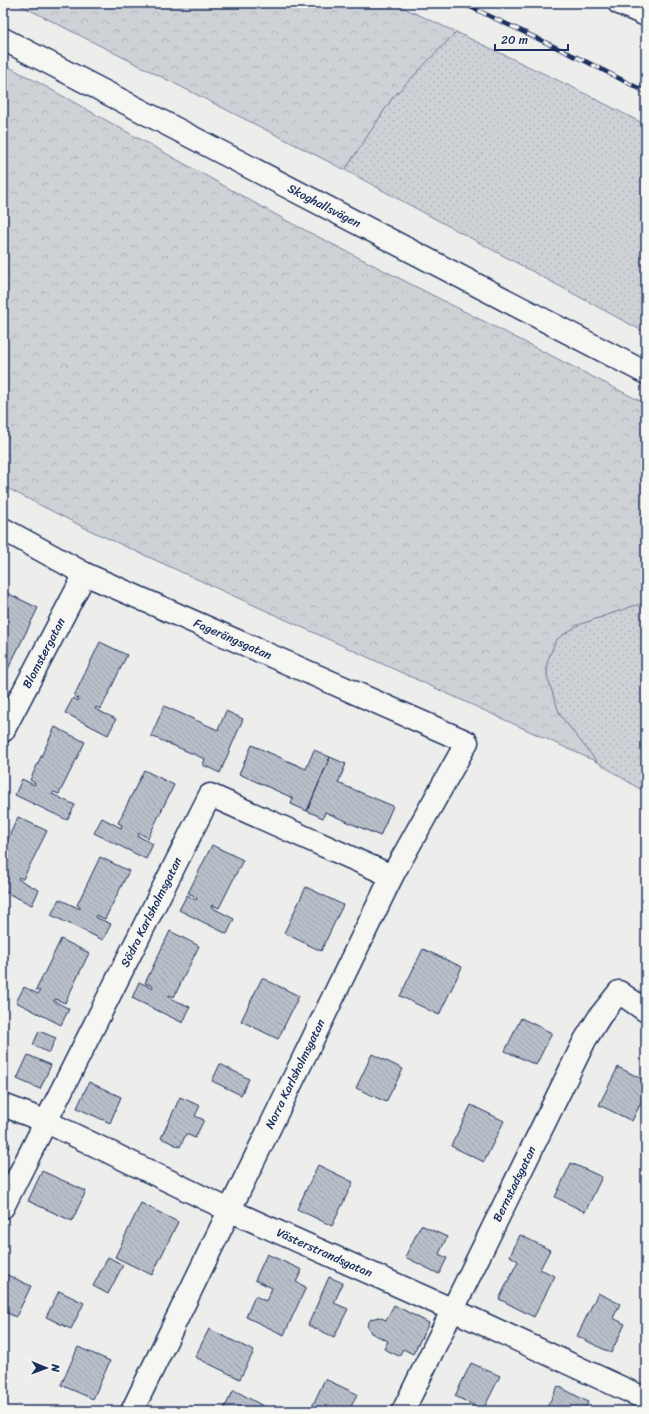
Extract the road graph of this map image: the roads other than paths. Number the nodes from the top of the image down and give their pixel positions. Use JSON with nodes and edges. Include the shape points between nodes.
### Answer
{"nodes":[{"id":1,"x":619,"y":3,"type":"edge"},
{"id":2,"x":646,"y":15,"type":"edge"},
{"id":3,"x":3,"y":39,"type":"edge"},
{"id":4,"x":646,"y":373,"type":"edge"},
{"id":5,"x":3,"y":529,"type":"edge"},
{"id":6,"x":85,"y":574,"type":"junction"},
{"id":7,"x":6,"y":719,"type":"edge"},
{"id":8,"x":467,"y":742,"type":"joint"},
{"id":9,"x":392,"y":876,"type":"junction"},
{"id":10,"x":646,"y":1011,"type":"edge"},
{"id":11,"x":3,"y":1105,"type":"edge"},
{"id":12,"x":45,"y":1121,"type":"junction"},
{"id":13,"x":3,"y":1207,"type":"edge"},
{"id":14,"x":229,"y":1210,"type":"junction"},
{"id":15,"x":453,"y":1310,"type":"junction"},
{"id":16,"x":646,"y":1400,"type":"edge"},
{"id":17,"x":132,"y":1411,"type":"edge"},
{"id":18,"x":402,"y":1411,"type":"edge"}],
"edges":[{"from":1,"to":2,"type":"street"},
{"from":3,"to":4,"type":"street","name":"Skoghallsvägen"},
{"from":5,"to":6,"type":"street","name":"Fagerängsgatan"},
{"from":6,"to":7,"type":"street","name":"Blomstergatan"},
{"from":6,"to":8,"type":"street","name":"Fagerängsgatan"},
{"from":8,"to":9,"type":"street","name":"Norra Karlsholmsgatan"},
{"from":9,"to":12,"type":"street","name":"Södra Karlsholmsgatan","via":[[210,794]]},
{"from":9,"to":14,"type":"street","name":"Norra Karlsholmsgatan"},
{"from":10,"to":15,"type":"street","name":"Bernstadsgatan","via":[[619,992],[600,1016],[585,1040]]},
{"from":11,"to":12,"type":"street","name":"Västerstrandsgatan"},
{"from":12,"to":13,"type":"street","name":"Södra Karlsholmsgatan"},
{"from":12,"to":14,"type":"street","name":"Västerstrandsgatan"},
{"from":14,"to":15,"type":"street","name":"Västerstrandsgatan"},
{"from":14,"to":17,"type":"street","name":"Norra Karlsholmsgatan"},
{"from":15,"to":16,"type":"street","name":"Västerstrandsgatan"},
{"from":15,"to":18,"type":"street","name":"Bernstadsgatan"}]}
